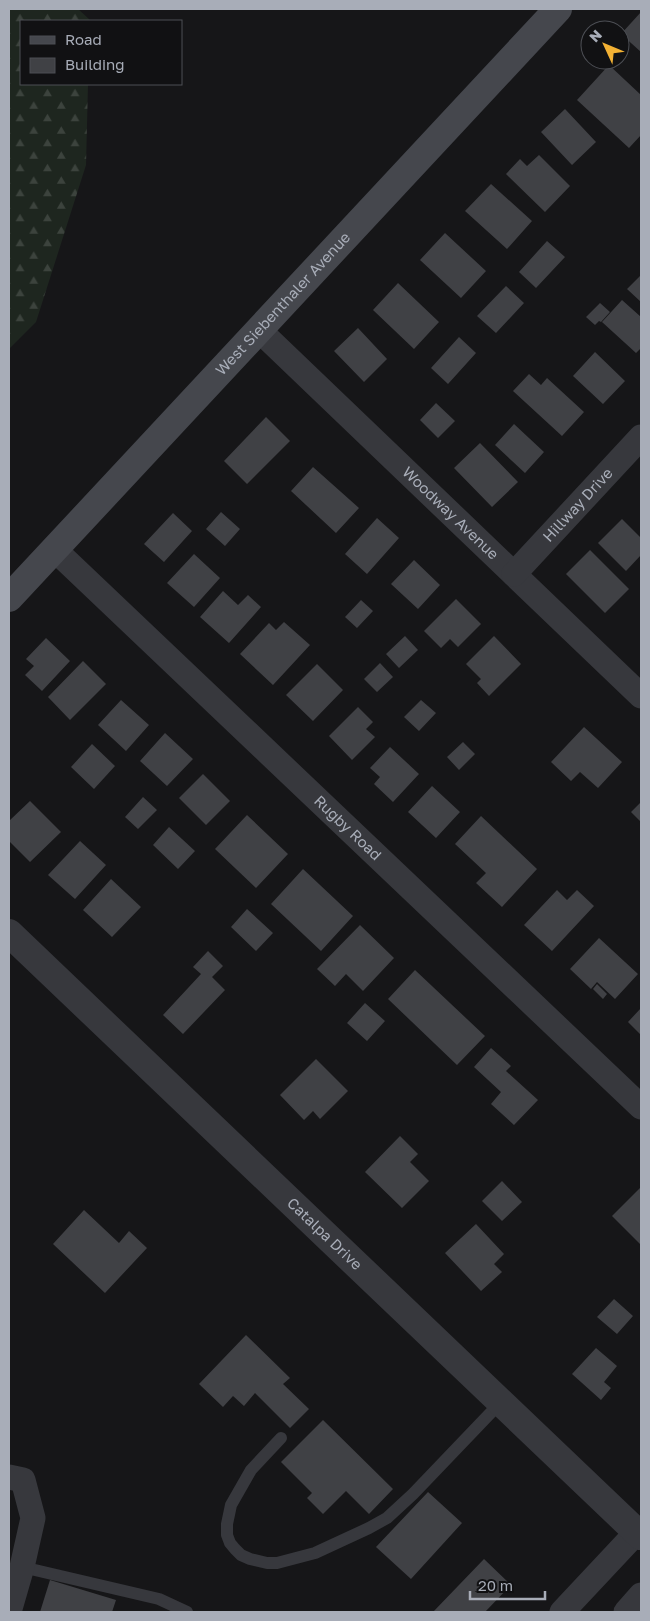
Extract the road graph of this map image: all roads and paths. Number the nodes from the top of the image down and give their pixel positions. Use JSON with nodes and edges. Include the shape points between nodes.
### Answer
{"nodes":[{"id":1,"x":558,"y":9,"type":"edge"},
{"id":2,"x":259,"y":330,"type":"junction"},
{"id":3,"x":641,"y":437,"type":"edge"},
{"id":4,"x":54,"y":548,"type":"junction"},
{"id":5,"x":514,"y":574,"type":"junction"},
{"id":6,"x":9,"y":598,"type":"edge"},
{"id":7,"x":641,"y":696,"type":"edge"},
{"id":8,"x":9,"y":933,"type":"edge"},
{"id":9,"x":641,"y":1107,"type":"edge"},
{"id":10,"x":501,"y":1402,"type":"junction"},
{"id":11,"x":281,"y":1438,"type":"dead end"},
{"id":12,"x":9,"y":1476,"type":"edge"},
{"id":13,"x":639,"y":1534,"type":"edge"},
{"id":14,"x":22,"y":1567,"type":"junction"},
{"id":15,"x":641,"y":1595,"type":"edge"},
{"id":16,"x":9,"y":1612,"type":"edge"},
{"id":17,"x":187,"y":1612,"type":"edge"},
{"id":18,"x":562,"y":1612,"type":"edge"},
{"id":19,"x":626,"y":1612,"type":"edge"}],
"edges":[{"from":1,"to":2,"type":"main road","name":"West Siebenthaler Avenue"},
{"from":2,"to":4,"type":"main road","name":"West Siebenthaler Avenue"},
{"from":2,"to":5,"type":"street","name":"Woodway Avenue"},
{"from":3,"to":5,"type":"street","name":"Hillway Drive"},
{"from":4,"to":6,"type":"main road","name":"West Siebenthaler Avenue"},
{"from":4,"to":9,"type":"street","name":"Rugby Road"},
{"from":5,"to":7,"type":"street","name":"Woodway Avenue"},
{"from":8,"to":10,"type":"street","name":"Catalpa Drive"},
{"from":10,"to":11,"type":"lane","via":[[387,1518],[315,1553],[268,1564],[241,1555],[230,1543],[227,1524],[231,1505],[251,1470]]},
{"from":10,"to":13,"type":"street","name":"Catalpa Drive"},
{"from":12,"to":14,"type":"street","via":[[23,1480],[34,1518]]},
{"from":13,"to":18,"type":"street"},
{"from":14,"to":16,"type":"street"},
{"from":14,"to":17,"type":"lane","via":[[159,1598]]},
{"from":15,"to":19,"type":"street"}]}
